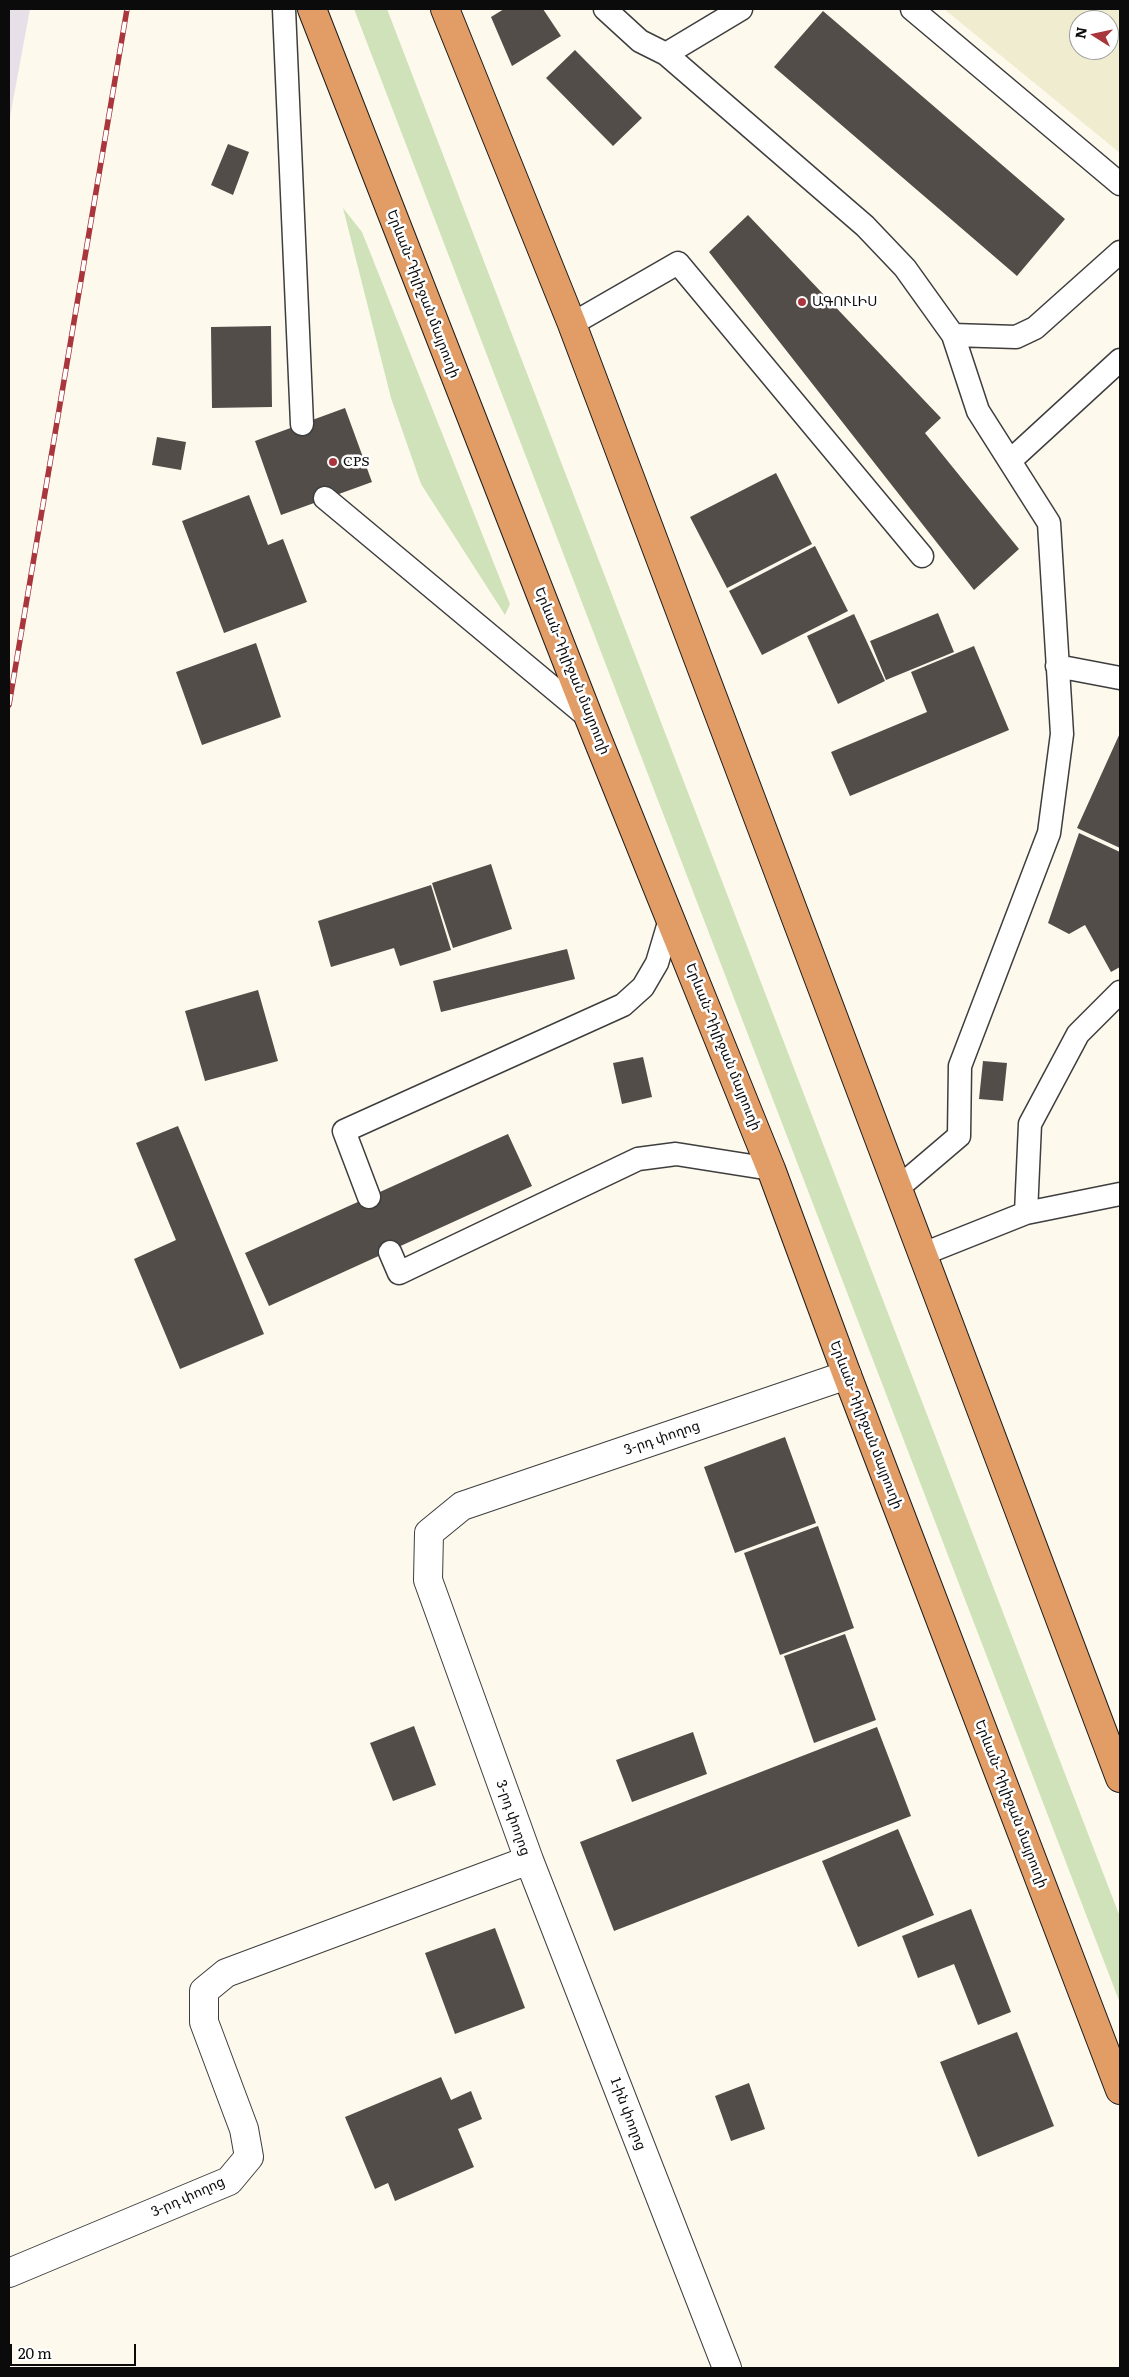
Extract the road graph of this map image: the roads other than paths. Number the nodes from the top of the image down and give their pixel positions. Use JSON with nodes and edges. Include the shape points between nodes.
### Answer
{"nodes":[{"id":1,"x":284,"y":9,"type":"edge"},
{"id":2,"x":312,"y":9,"type":"edge"},
{"id":3,"x":445,"y":9,"type":"edge"},
{"id":4,"x":605,"y":9,"type":"edge"},
{"id":5,"x":741,"y":9,"type":"edge"},
{"id":6,"x":912,"y":9,"type":"edge"},
{"id":7,"x":666,"y":54,"type":"junction"},
{"id":8,"x":1120,"y":184,"type":"edge"},
{"id":9,"x":1120,"y":252,"type":"edge"},
{"id":10,"x":572,"y":324,"type":"junction"},
{"id":11,"x":953,"y":335,"type":"junction"},
{"id":12,"x":1120,"y":360,"type":"edge"},
{"id":13,"x":302,"y":424,"type":"dead end"},
{"id":14,"x":1011,"y":460,"type":"junction"},
{"id":15,"x":326,"y":498,"type":"dead end"},
{"id":16,"x":922,"y":556,"type":"dead end"},
{"id":17,"x":1057,"y":666,"type":"junction"},
{"id":18,"x":1120,"y":678,"type":"edge"},
{"id":19,"x":590,"y":718,"type":"junction"},
{"id":20,"x":671,"y":916,"type":"junction"},
{"id":21,"x":1120,"y":992,"type":"edge"},
{"id":22,"x":771,"y":1169,"type":"junction"},
{"id":23,"x":898,"y":1188,"type":"junction"},
{"id":24,"x":1120,"y":1194,"type":"edge"},
{"id":25,"x":369,"y":1197,"type":"dead end"},
{"id":26,"x":1026,"y":1213,"type":"junction"},
{"id":27,"x":390,"y":1252,"type":"dead end"},
{"id":28,"x":923,"y":1254,"type":"junction"},
{"id":29,"x":847,"y":1374,"type":"junction"},
{"id":30,"x":1120,"y":1778,"type":"edge"},
{"id":31,"x":529,"y":1860,"type":"junction"},
{"id":32,"x":1120,"y":2090,"type":"edge"},
{"id":33,"x":9,"y":2273,"type":"edge"},
{"id":34,"x":727,"y":2368,"type":"edge"}],
"edges":[{"from":1,"to":13,"type":"lane"},
{"from":2,"to":19,"type":"highway","name":"Երևան-Դիլիջան մայրուղի"},
{"from":3,"to":10,"type":"highway"},
{"from":4,"to":7,"type":"lane","via":[[640,42]]},
{"from":5,"to":7,"type":"lane"},
{"from":6,"to":8,"type":"lane"},
{"from":7,"to":11,"type":"lane","via":[[866,226],[905,268]]},
{"from":9,"to":11,"type":"lane","via":[[1035,328],[1016,337]]},
{"from":10,"to":16,"type":"lane","via":[[678,263]]},
{"from":10,"to":23,"type":"highway"},
{"from":11,"to":14,"type":"lane","via":[[978,411]]},
{"from":12,"to":14,"type":"lane"},
{"from":14,"to":17,"type":"lane","via":[[1049,523]]},
{"from":15,"to":19,"type":"lane"},
{"from":17,"to":18,"type":"lane"},
{"from":17,"to":23,"type":"lane","via":[[1062,734],[1049,833],[960,1066],[959,1136]]},
{"from":19,"to":20,"type":"highway","name":"Երևան-Դիլիջան մայրուղի"},
{"from":20,"to":22,"type":"highway","name":"Երևան-Դիլիջան մայրուղի"},
{"from":20,"to":25,"type":"lane","via":[[657,963],[644,986],[623,1005],[344,1132]]},
{"from":21,"to":26,"type":"lane","via":[[1078,1034],[1030,1124]]},
{"from":22,"to":27,"type":"lane","via":[[676,1154],[638,1160],[399,1273]]},
{"from":22,"to":29,"type":"highway","name":"Երևան-Դիլիջան մայրուղի"},
{"from":23,"to":28,"type":"highway"},
{"from":24,"to":26,"type":"lane"},
{"from":26,"to":28,"type":"lane"},
{"from":28,"to":30,"type":"highway"},
{"from":29,"to":31,"type":"street","name":"3-րդ փողոց","via":[[462,1506],[429,1533],[428,1580]]},
{"from":29,"to":32,"type":"highway","name":"Երևան-Դիլիջան մայրուղի"},
{"from":31,"to":33,"type":"street","name":"3-րդ փողոց","via":[[226,1973],[204,1991],[204,2022],[244,2128],[249,2157],[229,2181]]},
{"from":31,"to":34,"type":"street","name":"1-ին փողոց"}]}
